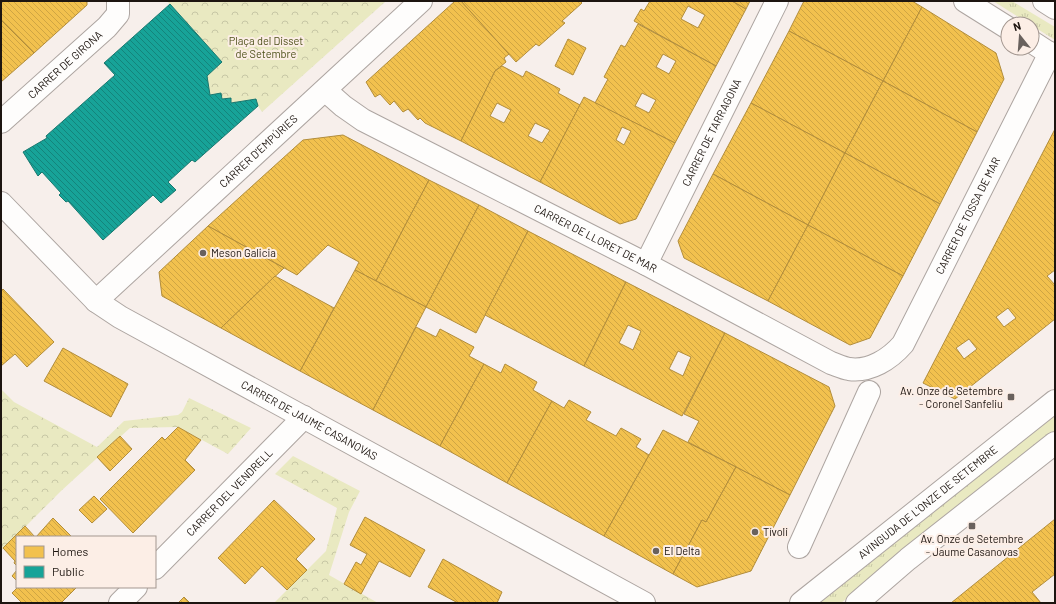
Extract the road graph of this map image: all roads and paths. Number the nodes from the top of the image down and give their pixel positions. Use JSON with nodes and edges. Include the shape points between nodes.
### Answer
{"nodes":[{"id":1,"x":118,"y":1,"type":"edge"},
{"id":2,"x":421,"y":1,"type":"edge"},
{"id":3,"x":777,"y":1,"type":"edge"},
{"id":4,"x":965,"y":1,"type":"edge"},
{"id":5,"x":1044,"y":1,"type":"edge"},
{"id":6,"x":1055,"y":8,"type":"edge"},
{"id":7,"x":1000,"y":23,"type":"edge"},
{"id":8,"x":1046,"y":51,"type":"edge"},
{"id":9,"x":326,"y":91,"type":"junction"},
{"id":10,"x":1,"y":122,"type":"edge"},
{"id":11,"x":1,"y":203,"type":"edge"},
{"id":12,"x":646,"y":264,"type":"junction"},
{"id":13,"x":96,"y":301,"type":"junction"},
{"id":14,"x":872,"y":366,"type":"joint"},
{"id":15,"x":869,"y":392,"type":"dead end"},
{"id":16,"x":1055,"y":401,"type":"edge"},
{"id":17,"x":304,"y":418,"type":"junction"},
{"id":18,"x":1055,"y":443,"type":"edge"},
{"id":19,"x":799,"y":547,"type":"dead end"},
{"id":20,"x":156,"y":567,"type":"edge"},
{"id":21,"x":135,"y":588,"type":"edge"},
{"id":22,"x":120,"y":603,"type":"edge"},
{"id":23,"x":644,"y":603,"type":"edge"},
{"id":24,"x":800,"y":603,"type":"edge"},
{"id":25,"x":857,"y":603,"type":"edge"}],
"edges":[{"from":1,"to":10,"type":"street","name":"CARRER DE GIRONA","via":[[118,14],[107,27]]},
{"from":2,"to":9,"type":"street","name":"CARRER D'EMPÚRIES"},
{"from":3,"to":12,"type":"street","name":"CARRER DE TARRAGONA"},
{"from":4,"to":7,"type":"street"},
{"from":5,"to":6,"type":"street"},
{"from":8,"to":14,"type":"street","name":"CARRER DE TOSSA DE MAR","via":[[903,344],[893,356]]},
{"from":9,"to":12,"type":"street","name":"CARRER DE LLORET DE MAR","via":[[363,120]]},
{"from":9,"to":13,"type":"street","name":"CARRER D'EMPÚRIES"},
{"from":11,"to":13,"type":"street","name":"CARRER DE JAUME CASANOVAS"},
{"from":12,"to":14,"type":"street","name":"CARRER DE LLORET DE MAR","via":[[831,363],[850,369]]},
{"from":13,"to":17,"type":"street","name":"CARRER DE JAUME CASANOVAS","via":[[137,327]]},
{"from":15,"to":19,"type":"street"},
{"from":16,"to":24,"type":"street","name":"AVINGUDA DE L'ONZE DE SETEMBRE"},
{"from":17,"to":20,"type":"street","name":"CARRER DEL VENDRELL"},
{"from":17,"to":23,"type":"street","name":"CARRER DE JAUME CASANOVAS"},
{"from":18,"to":25,"type":"street","via":[[908,559]]},
{"from":21,"to":22,"type":"street"}]}
